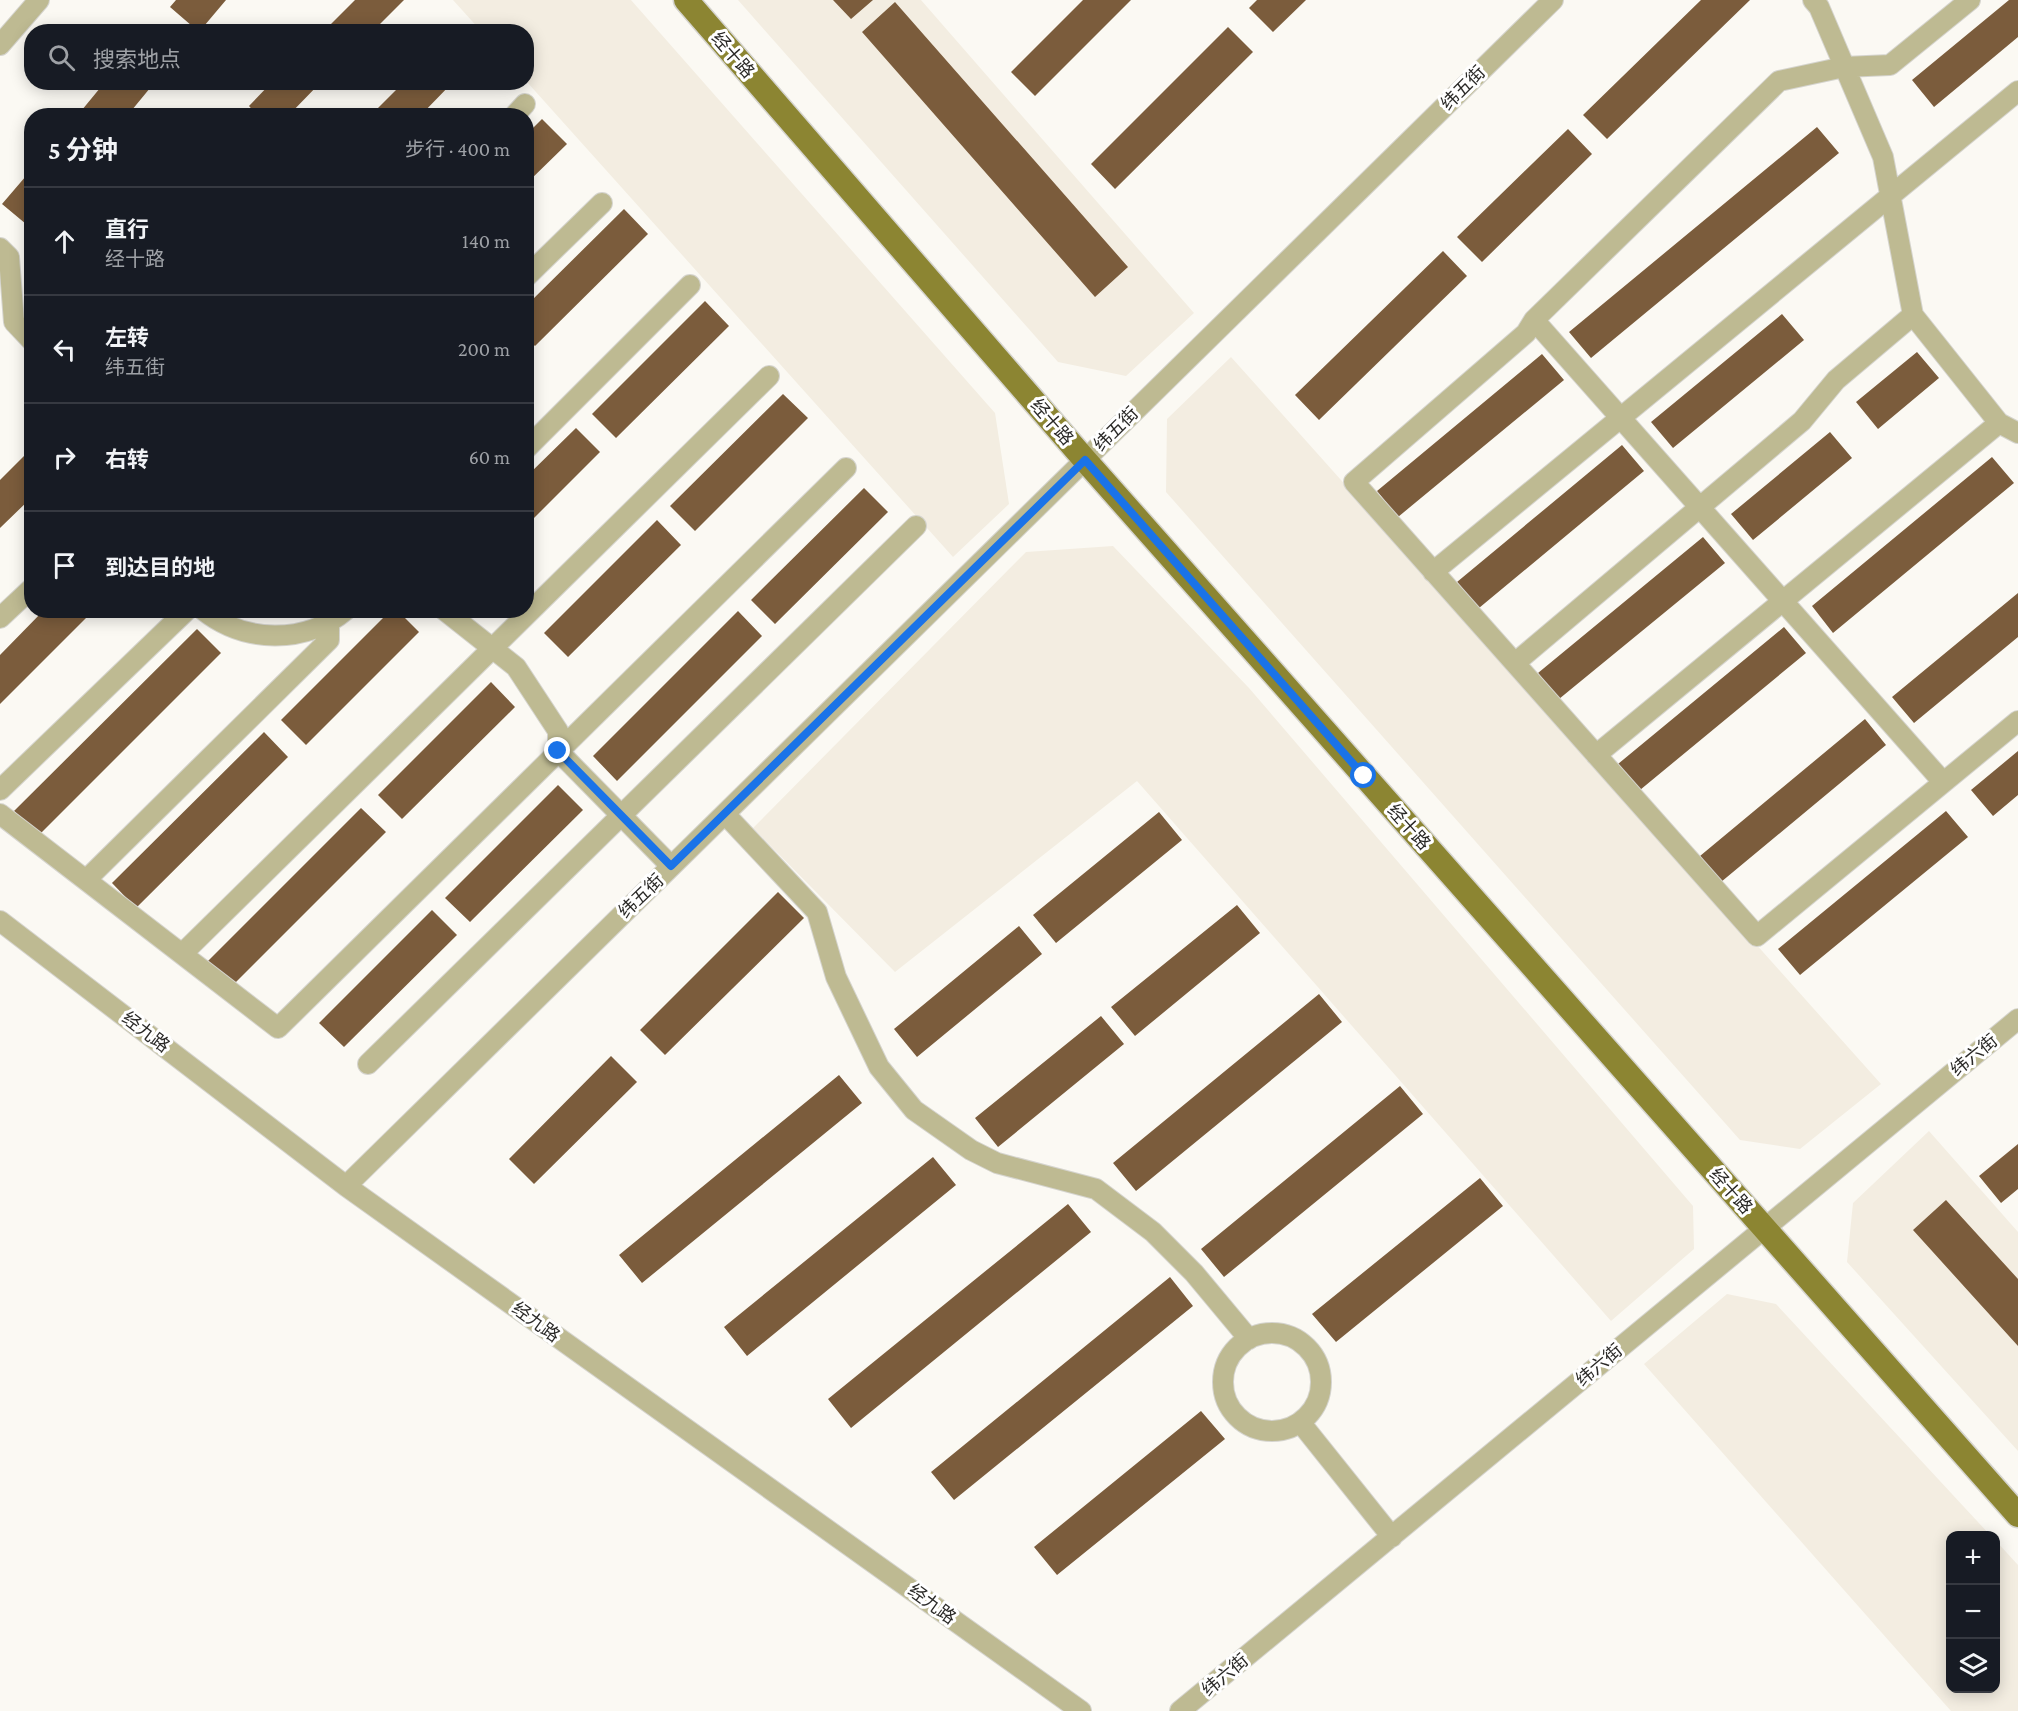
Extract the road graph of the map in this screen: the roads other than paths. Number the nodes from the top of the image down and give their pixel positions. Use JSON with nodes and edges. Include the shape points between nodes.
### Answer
{"nodes":[{"id":1,"x":39,"y":0,"type":"edge"},
{"id":2,"x":686,"y":0,"type":"edge"},
{"id":3,"x":1553,"y":0,"type":"edge"},
{"id":4,"x":1813,"y":0,"type":"edge"},
{"id":5,"x":1970,"y":0,"type":"edge"},
{"id":6,"x":0,"y":45,"type":"edge"},
{"id":7,"x":1844,"y":67,"type":"junction"},
{"id":8,"x":2018,"y":91,"type":"edge"},
{"id":9,"x":602,"y":203,"type":"dead end"},
{"id":10,"x":0,"y":248,"type":"edge"},
{"id":11,"x":534,"y":269,"type":"edge"},
{"id":12,"x":690,"y":285,"type":"dead end"},
{"id":13,"x":1913,"y":315,"type":"junction"},
{"id":14,"x":1534,"y":320,"type":"junction"},
{"id":15,"x":24,"y":333,"type":"edge"},
{"id":16,"x":769,"y":376,"type":"dead end"},
{"id":17,"x":2000,"y":423,"type":"junction"},
{"id":18,"x":2018,"y":433,"type":"edge"},
{"id":19,"x":534,"y":441,"type":"edge"},
{"id":20,"x":1085,"y":460,"type":"junction"},
{"id":21,"x":846,"y":468,"type":"dead end"},
{"id":22,"x":916,"y":526,"type":"dead end"},
{"id":23,"x":1433,"y":572,"type":"junction"},
{"id":24,"x":24,"y":596,"type":"edge"},
{"id":25,"x":534,"y":608,"type":"edge"},
{"id":26,"x":0,"y":618,"type":"edge"},
{"id":27,"x":179,"y":618,"type":"edge"},
{"id":28,"x":217,"y":618,"type":"edge"},
{"id":29,"x":335,"y":618,"type":"edge"},
{"id":30,"x":454,"y":618,"type":"edge"},
{"id":31,"x":523,"y":618,"type":"edge"},
{"id":32,"x":329,"y":622,"type":"junction"},
{"id":33,"x":492,"y":649,"type":"junction"},
{"id":34,"x":1515,"y":663,"type":"junction"},
{"id":35,"x":2018,"y":721,"type":"edge"},
{"id":36,"x":558,"y":751,"type":"junction"},
{"id":37,"x":1596,"y":755,"type":"junction"},
{"id":38,"x":1943,"y":782,"type":"junction"},
{"id":39,"x":0,"y":790,"type":"edge"},
{"id":40,"x":0,"y":814,"type":"edge"},
{"id":41,"x":725,"y":814,"type":"junction"},
{"id":42,"x":621,"y":815,"type":"junction"},
{"id":43,"x":671,"y":866,"type":"junction"},
{"id":44,"x":86,"y":880,"type":"junction"},
{"id":45,"x":0,"y":921,"type":"edge"},
{"id":46,"x":182,"y":954,"type":"junction"},
{"id":47,"x":2018,"y":1019,"type":"edge"},
{"id":48,"x":368,"y":1064,"type":"dead end"},
{"id":49,"x":346,"y":1186,"type":"junction"},
{"id":50,"x":1764,"y":1228,"type":"junction"},
{"id":51,"x":1249,"y":1339,"type":"junction"},
{"id":52,"x":1300,"y":1422,"type":"junction"},
{"id":53,"x":2018,"y":1515,"type":"edge"},
{"id":54,"x":1392,"y":1537,"type":"junction"},
{"id":55,"x":1081,"y":1711,"type":"edge"},
{"id":56,"x":1180,"y":1711,"type":"edge"}],
"edges":[{"from":1,"to":6,"type":"street"},
{"from":2,"to":20,"type":"main road","name":"经十路"},
{"from":3,"to":20,"type":"street","name":"纬五街"},
{"from":4,"to":7,"type":"street"},
{"from":5,"to":7,"type":"street","via":[[1890,65]]},
{"from":7,"to":13,"type":"street","via":[[1883,157]]},
{"from":7,"to":14,"type":"street","via":[[1779,81]]},
{"from":8,"to":23,"type":"street"},
{"from":9,"to":11,"type":"street"},
{"from":10,"to":15,"type":"street","via":[[9,257],[14,322]]},
{"from":12,"to":19,"type":"street"},
{"from":13,"to":17,"type":"street"},
{"from":13,"to":34,"type":"street","via":[[1836,380],[1803,421]]},
{"from":14,"to":23,"type":"street","via":[[1526,333],[1354,482]]},
{"from":14,"to":38,"type":"street"},
{"from":16,"to":25,"type":"street"},
{"from":17,"to":18,"type":"street"},
{"from":17,"to":37,"type":"street"},
{"from":20,"to":41,"type":"street","name":"纬五街"},
{"from":20,"to":50,"type":"main road","name":"经十路"},
{"from":21,"to":36,"type":"street"},
{"from":22,"to":42,"type":"street"},
{"from":23,"to":34,"type":"street"},
{"from":24,"to":26,"type":"street"},
{"from":27,"to":39,"type":"street"},
{"from":28,"to":32,"type":"street","via":[[239,631],[270,636],[300,633]]},
{"from":29,"to":32,"type":"street"},
{"from":30,"to":33,"type":"street"},
{"from":31,"to":33,"type":"street"},
{"from":32,"to":44,"type":"street","via":[[329,640]]},
{"from":33,"to":36,"type":"street","via":[[516,667],[558,731]]},
{"from":33,"to":46,"type":"street"},
{"from":34,"to":37,"type":"street"},
{"from":35,"to":38,"type":"street"},
{"from":36,"to":42,"type":"street"},
{"from":36,"to":46,"type":"street","via":[[278,1028]]},
{"from":37,"to":38,"type":"street","via":[[1757,936]]},
{"from":40,"to":44,"type":"street"},
{"from":41,"to":43,"type":"street","name":"纬五街"},
{"from":41,"to":51,"type":"street","via":[[817,912],[836,977],[879,1067],[914,1110],[971,1150],[997,1163],[1096,1189],[1153,1232],[1194,1273]]},
{"from":42,"to":43,"type":"street"},
{"from":42,"to":48,"type":"street"},
{"from":43,"to":49,"type":"street","name":"纬五街"},
{"from":44,"to":46,"type":"street"},
{"from":45,"to":49,"type":"street","name":"经九路"},
{"from":47,"to":50,"type":"street","name":"纬六街"},
{"from":49,"to":55,"type":"street","name":"经九路"},
{"from":50,"to":53,"type":"main road","name":"经十路"},
{"from":50,"to":54,"type":"street","name":"纬六街"},
{"from":51,"to":52,"type":"street","via":[[1279,1333],[1299,1341],[1314,1356],[1321,1387],[1314,1407]]},
{"from":51,"to":52,"type":"street","via":[[1233,1353],[1224,1372],[1224,1393],[1233,1412],[1249,1426],[1270,1431]]},
{"from":52,"to":54,"type":"street"},
{"from":54,"to":56,"type":"street","name":"纬六街"}]}
